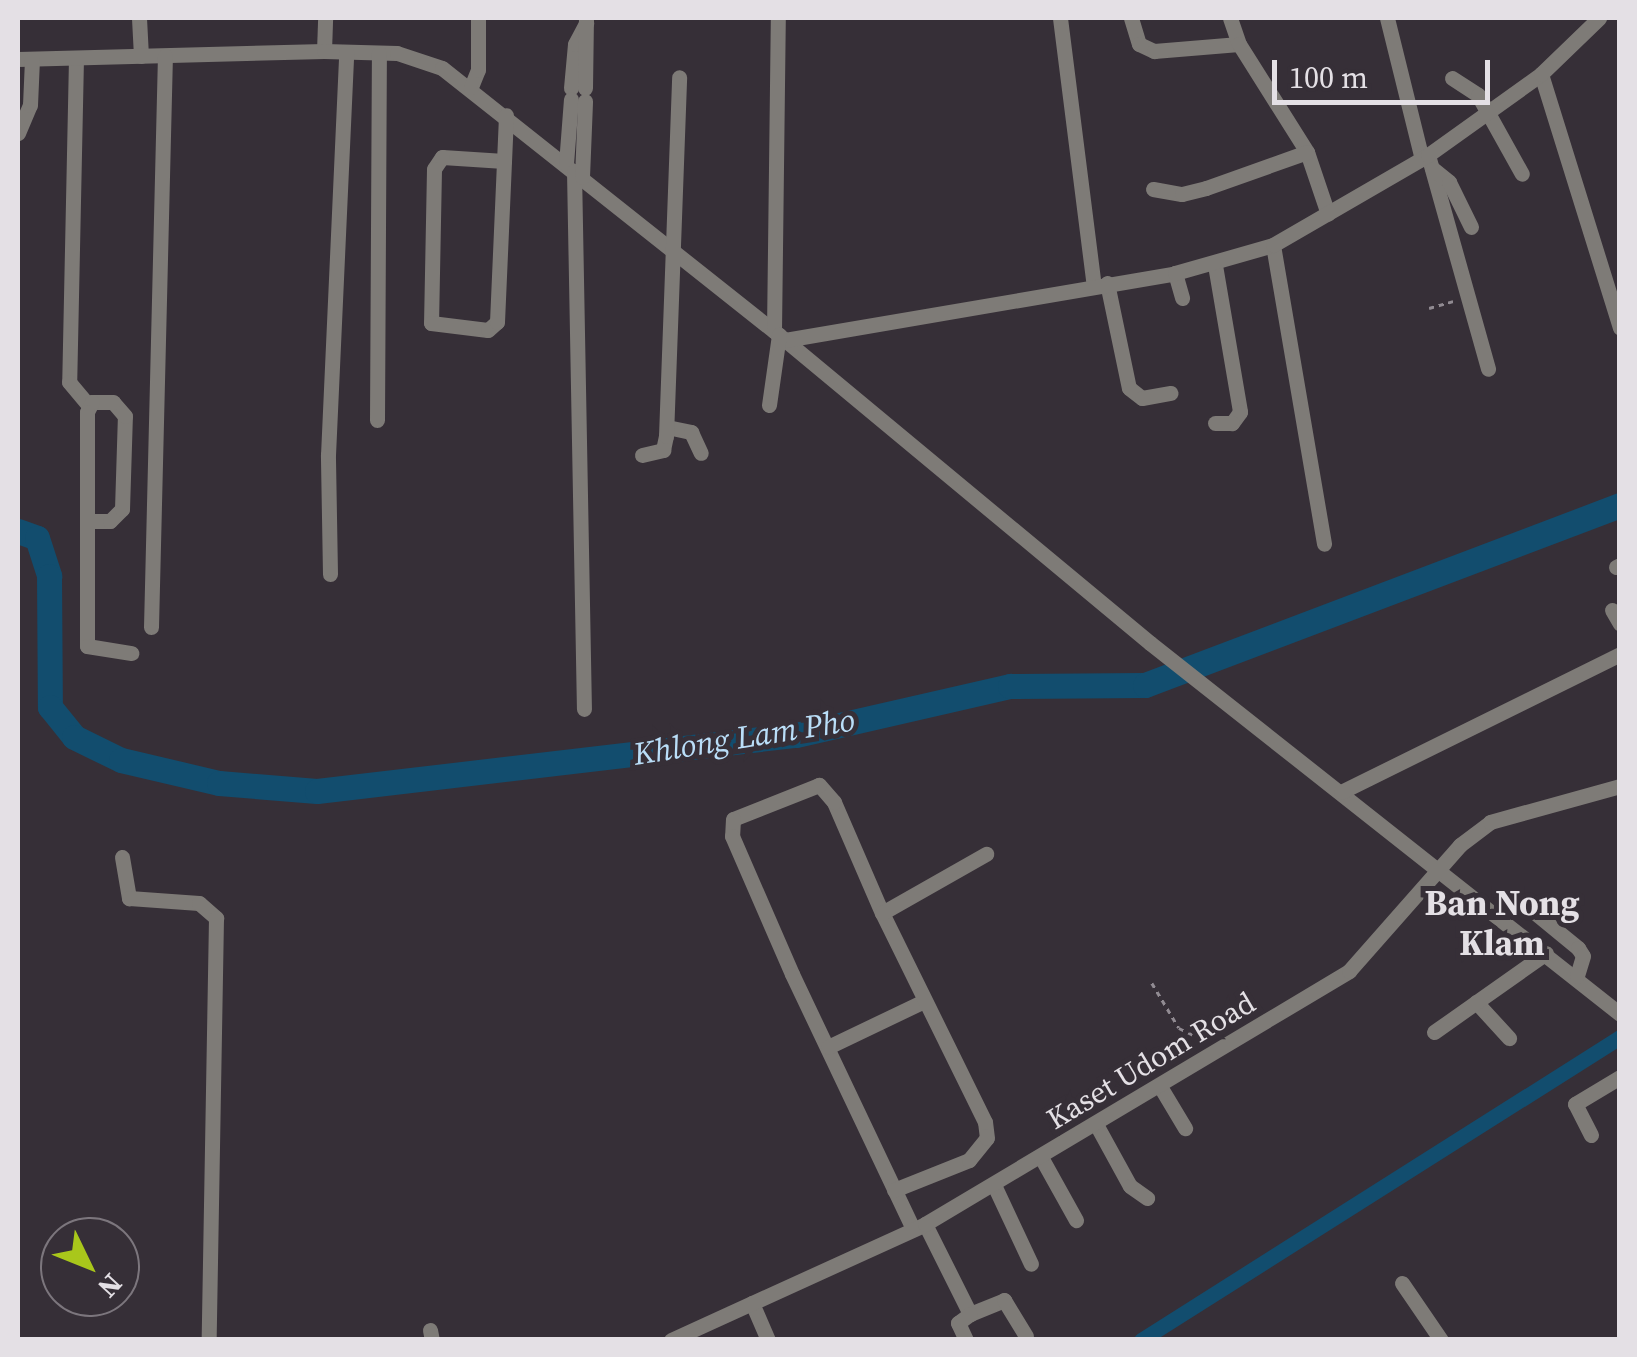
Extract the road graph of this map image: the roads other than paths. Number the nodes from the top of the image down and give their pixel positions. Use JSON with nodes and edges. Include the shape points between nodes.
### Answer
{"nodes":[{"id":1,"x":140,"y":18,"type":"edge"},
{"id":2,"x":325,"y":18,"type":"edge"},
{"id":3,"x":478,"y":18,"type":"edge"},
{"id":4,"x":778,"y":18,"type":"edge"},
{"id":5,"x":1060,"y":18,"type":"edge"},
{"id":6,"x":1131,"y":18,"type":"edge"},
{"id":7,"x":1230,"y":18,"type":"edge"},
{"id":8,"x":1387,"y":18,"type":"edge"},
{"id":9,"x":1599,"y":18,"type":"edge"},
{"id":10,"x":586,"y":20,"type":"edge"},
{"id":11,"x":1239,"y":44,"type":"junction"},
{"id":12,"x":324,"y":51,"type":"junction"},
{"id":13,"x":346,"y":52,"type":"junction"},
{"id":14,"x":379,"y":53,"type":"junction"},
{"id":15,"x":141,"y":56,"type":"junction"},
{"id":16,"x":165,"y":56,"type":"junction"},
{"id":17,"x":76,"y":58,"type":"junction"},
{"id":18,"x":25,"y":59,"type":"edge"},
{"id":19,"x":1541,"y":74,"type":"junction"},
{"id":20,"x":679,"y":76,"type":"dead end"},
{"id":21,"x":1452,"y":78,"type":"dead end"},
{"id":22,"x":470,"y":87,"type":"junction"},
{"id":23,"x":1490,"y":112,"type":"junction"},
{"id":24,"x":506,"y":115,"type":"junction"},
{"id":25,"x":18,"y":133,"type":"edge"},
{"id":26,"x":1307,"y":152,"type":"junction"},
{"id":27,"x":1427,"y":161,"type":"junction"},
{"id":28,"x":504,"y":162,"type":"junction"},
{"id":29,"x":574,"y":171,"type":"junction"},
{"id":30,"x":1522,"y":174,"type":"dead end"},
{"id":31,"x":1153,"y":189,"type":"dead end"},
{"id":32,"x":1328,"y":214,"type":"junction"},
{"id":33,"x":1471,"y":227,"type":"dead end"},
{"id":34,"x":1273,"y":245,"type":"junction"},
{"id":35,"x":670,"y":248,"type":"junction"},
{"id":36,"x":1215,"y":265,"type":"junction"},
{"id":37,"x":1175,"y":273,"type":"junction"},
{"id":38,"x":1101,"y":285,"type":"junction"},
{"id":39,"x":1614,"y":297,"type":"edge"},
{"id":40,"x":1182,"y":298,"type":"dead end"},
{"id":41,"x":1620,"y":328,"type":"edge"},
{"id":42,"x":780,"y":335,"type":"junction"},
{"id":43,"x":1488,"y":368,"type":"dead end"},
{"id":44,"x":1171,"y":394,"type":"dead end"},
{"id":45,"x":88,"y":405,"type":"junction"},
{"id":46,"x":769,"y":405,"type":"dead end"},
{"id":47,"x":377,"y":420,"type":"dead end"},
{"id":48,"x":1215,"y":423,"type":"dead end"},
{"id":49,"x":667,"y":427,"type":"junction"},
{"id":50,"x":700,"y":453,"type":"dead end"},
{"id":51,"x":642,"y":455,"type":"dead end"},
{"id":52,"x":88,"y":522,"type":"junction"},
{"id":53,"x":1324,"y":544,"type":"dead end"},
{"id":54,"x":330,"y":574,"type":"dead end"},
{"id":55,"x":151,"y":627,"type":"dead end"},
{"id":56,"x":131,"y":654,"type":"dead end"},
{"id":57,"x":1620,"y":654,"type":"edge"},
{"id":58,"x":584,"y":709,"type":"dead end"},
{"id":59,"x":1620,"y":786,"type":"edge"},
{"id":60,"x":1341,"y":792,"type":"junction"},
{"id":61,"x":986,"y":854,"type":"dead end"},
{"id":62,"x":122,"y":856,"type":"dead end"},
{"id":63,"x":1438,"y":868,"type":"junction"},
{"id":64,"x":1534,"y":912,"type":"dead end"},
{"id":65,"x":882,"y":913,"type":"junction"},
{"id":66,"x":1546,"y":953,"type":"junction"},
{"id":67,"x":1576,"y":976,"type":"junction"},
{"id":68,"x":924,"y":1000,"type":"junction"},
{"id":69,"x":1476,"y":1002,"type":"junction"},
{"id":70,"x":1620,"y":1014,"type":"edge"},
{"id":71,"x":1434,"y":1032,"type":"dead end"},
{"id":72,"x":1508,"y":1038,"type":"dead end"},
{"id":73,"x":828,"y":1048,"type":"junction"},
{"id":74,"x":1620,"y":1077,"type":"edge"},
{"id":75,"x":1162,"y":1088,"type":"junction"},
{"id":76,"x":1098,"y":1126,"type":"junction"},
{"id":77,"x":1185,"y":1128,"type":"dead end"},
{"id":78,"x":1591,"y":1135,"type":"dead end"},
{"id":79,"x":1042,"y":1159,"type":"junction"},
{"id":80,"x":994,"y":1185,"type":"junction"},
{"id":81,"x":894,"y":1190,"type":"junction"},
{"id":82,"x":1147,"y":1198,"type":"dead end"},
{"id":83,"x":1076,"y":1220,"type":"dead end"},
{"id":84,"x":919,"y":1226,"type":"junction"},
{"id":85,"x":1031,"y":1264,"type":"dead end"},
{"id":86,"x":1402,"y":1283,"type":"dead end"},
{"id":87,"x":752,"y":1303,"type":"junction"},
{"id":88,"x":970,"y":1314,"type":"junction"},
{"id":89,"x":706,"y":1332,"type":"edge"},
{"id":90,"x":1026,"y":1336,"type":"dead end"},
{"id":91,"x":208,"y":1340,"type":"edge"},
{"id":92,"x":671,"y":1340,"type":"edge"},
{"id":93,"x":768,"y":1340,"type":"edge"},
{"id":94,"x":966,"y":1340,"type":"edge"},
{"id":95,"x":1441,"y":1340,"type":"edge"}],
"edges":[{"from":1,"to":15,"type":"street"},
{"from":2,"to":12,"type":"street"},
{"from":3,"to":22,"type":"street","via":[[478,70]]},
{"from":4,"to":42,"type":"street"},
{"from":5,"to":38,"type":"street"},
{"from":6,"to":11,"type":"street","via":[[1139,44],[1154,51]]},
{"from":7,"to":11,"type":"street"},
{"from":8,"to":27,"type":"street"},
{"from":9,"to":19,"type":"street"},
{"from":10,"to":29,"type":"street"},
{"from":11,"to":26,"type":"street"},
{"from":12,"to":13,"type":"street"},
{"from":12,"to":16,"type":"street"},
{"from":13,"to":14,"type":"street"},
{"from":13,"to":54,"type":"street","via":[[328,455]]},
{"from":14,"to":22,"type":"street","via":[[421,59]]},
{"from":14,"to":47,"type":"street"},
{"from":15,"to":16,"type":"street"},
{"from":15,"to":17,"type":"street"},
{"from":16,"to":55,"type":"street"},
{"from":17,"to":18,"type":"street"},
{"from":17,"to":45,"type":"street","via":[[69,382]]},
{"from":18,"to":25,"type":"street","via":[[30,105]]},
{"from":19,"to":23,"type":"street"},
{"from":19,"to":39,"type":"street"},
{"from":20,"to":35,"type":"street"},
{"from":21,"to":23,"type":"street","via":[[1471,87]]},
{"from":22,"to":24,"type":"street"},
{"from":23,"to":27,"type":"street"},
{"from":23,"to":30,"type":"street"},
{"from":24,"to":28,"type":"street"},
{"from":24,"to":29,"type":"street"},
{"from":26,"to":31,"type":"street","via":[[1194,191]]},
{"from":26,"to":32,"type":"street"},
{"from":27,"to":32,"type":"street"},
{"from":27,"to":33,"type":"street","via":[[1449,182]]},
{"from":27,"to":43,"type":"street"},
{"from":28,"to":28,"type":"street","via":[[442,156],[434,169],[431,323],[488,330],[497,322]]},
{"from":29,"to":35,"type":"street"},
{"from":29,"to":58,"type":"street"},
{"from":32,"to":34,"type":"street"},
{"from":34,"to":36,"type":"street"},
{"from":34,"to":53,"type":"street"},
{"from":35,"to":42,"type":"street"},
{"from":35,"to":49,"type":"street"},
{"from":36,"to":37,"type":"street"},
{"from":36,"to":48,"type":"street","via":[[1240,412],[1232,422]]},
{"from":37,"to":38,"type":"street"},
{"from":37,"to":40,"type":"street"},
{"from":38,"to":42,"type":"street"},
{"from":38,"to":44,"type":"street","via":[[1130,388],[1142,398]]},
{"from":39,"to":41,"type":"street"},
{"from":42,"to":46,"type":"street"},
{"from":42,"to":60,"type":"street","via":[[1150,643]]},
{"from":45,"to":52,"type":"street"},
{"from":45,"to":52,"type":"street","via":[[113,402],[125,416],[122,509],[110,521]]},
{"from":49,"to":50,"type":"street","via":[[692,432]]},
{"from":49,"to":51,"type":"street","via":[[663,450]]},
{"from":52,"to":56,"type":"street","via":[[87,646]]},
{"from":57,"to":60,"type":"street"},
{"from":59,"to":63,"type":"street","name":"Kaset Udom Road","via":[[1490,822]]},
{"from":60,"to":63,"type":"street"},
{"from":61,"to":65,"type":"street"},
{"from":62,"to":91,"type":"street","via":[[129,898],[199,903],[216,918]]},
{"from":63,"to":66,"type":"street"},
{"from":63,"to":75,"type":"street","name":"Kaset Udom Road","via":[[1364,958]]},
{"from":64,"to":67,"type":"street","via":[[1578,948],[1583,963]]},
{"from":65,"to":68,"type":"street"},
{"from":65,"to":73,"type":"street","via":[[834,802],[818,785],[733,819],[732,836]]},
{"from":66,"to":67,"type":"street"},
{"from":66,"to":69,"type":"street"},
{"from":67,"to":70,"type":"street"},
{"from":68,"to":73,"type":"street"},
{"from":68,"to":81,"type":"street","via":[[986,1122],[987,1138],[969,1160]]},
{"from":69,"to":71,"type":"street"},
{"from":69,"to":72,"type":"street"},
{"from":73,"to":81,"type":"street"},
{"from":74,"to":78,"type":"street","via":[[1575,1104]]},
{"from":75,"to":76,"type":"street","name":"Kaset Udom Road"},
{"from":75,"to":77,"type":"street"},
{"from":76,"to":79,"type":"street","name":"Kaset Udom Road"},
{"from":76,"to":82,"type":"street","via":[[1130,1186]]},
{"from":79,"to":80,"type":"street","name":"Kaset Udom Road"},
{"from":79,"to":83,"type":"street"},
{"from":80,"to":84,"type":"street","name":"Kaset Udom Road"},
{"from":80,"to":85,"type":"street"},
{"from":81,"to":84,"type":"street"},
{"from":84,"to":87,"type":"street","name":"Kaset Udom Road"},
{"from":84,"to":88,"type":"street"},
{"from":86,"to":95,"type":"street"},
{"from":87,"to":89,"type":"street","name":"Kaset Udom Road"},
{"from":87,"to":93,"type":"street"},
{"from":88,"to":90,"type":"street","via":[[1004,1300]]},
{"from":88,"to":94,"type":"street","via":[[958,1322]]},
{"from":89,"to":92,"type":"street","name":"Kaset Udom Road"}]}
